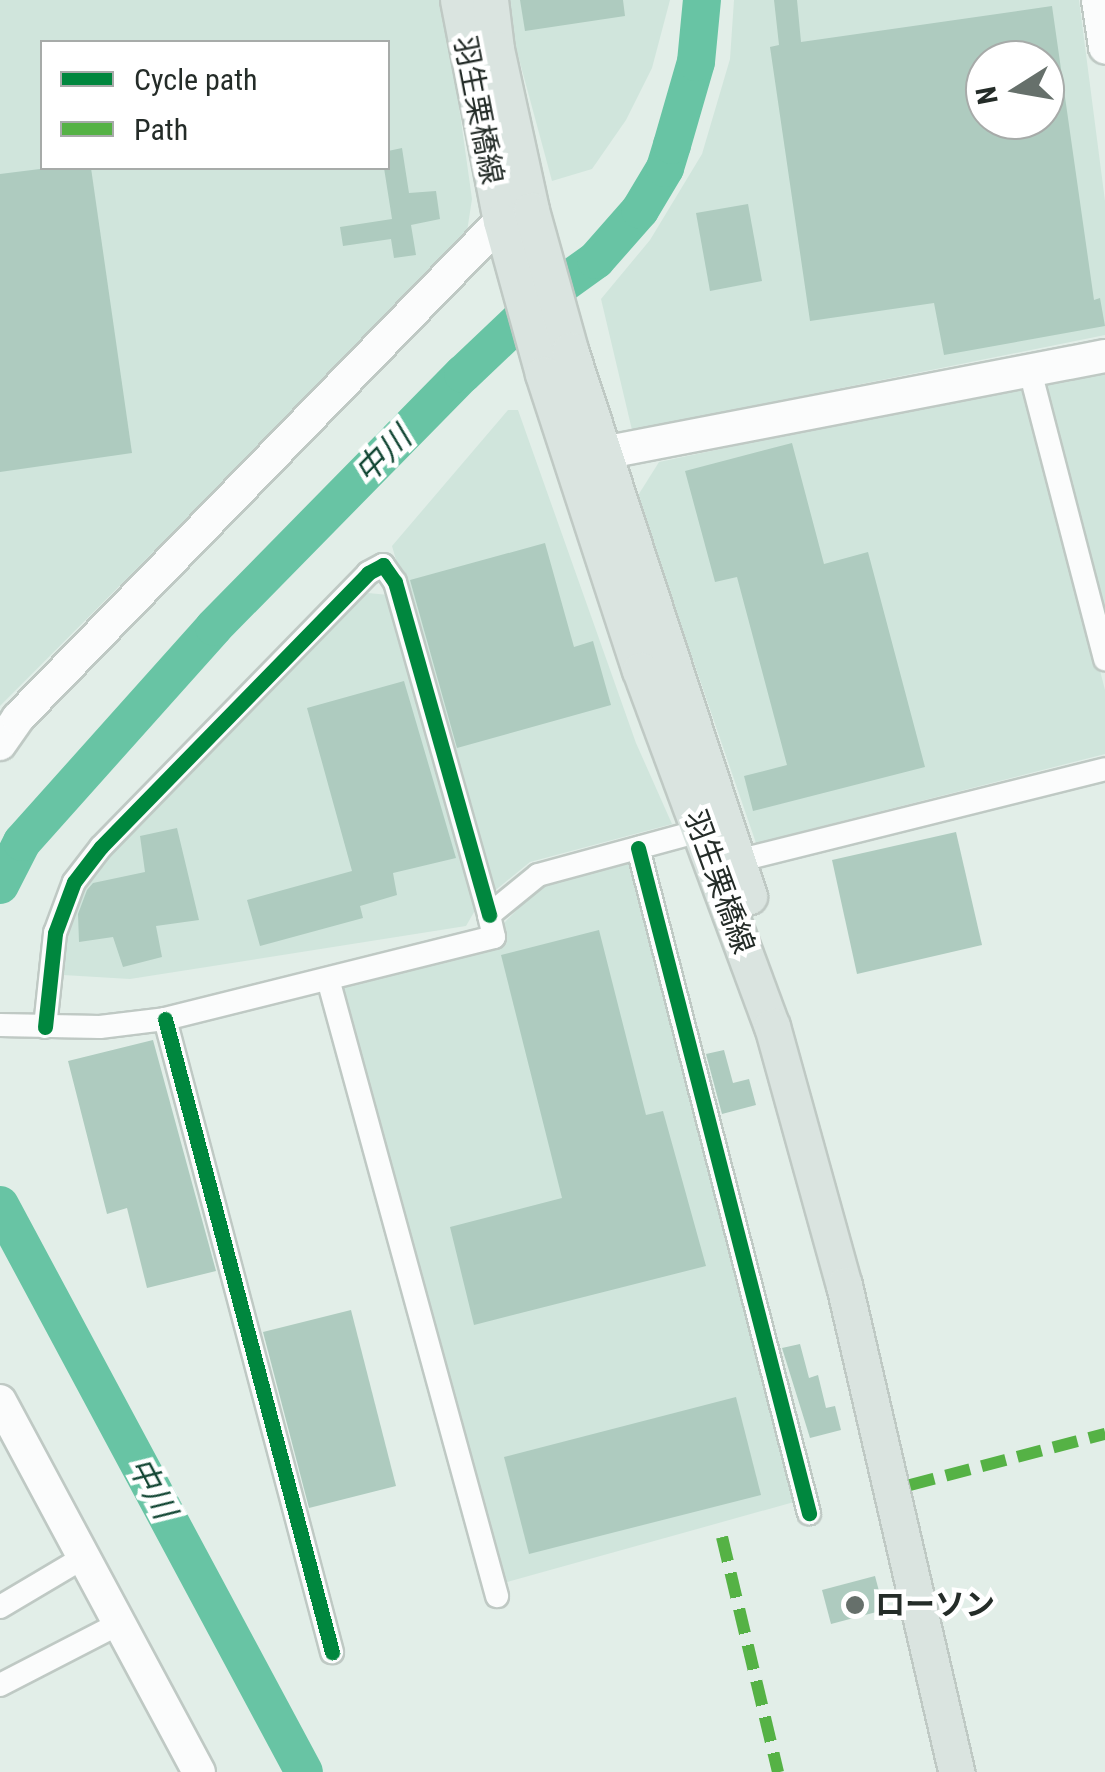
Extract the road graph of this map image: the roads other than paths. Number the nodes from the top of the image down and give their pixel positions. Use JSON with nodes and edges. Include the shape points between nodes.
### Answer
{"nodes":[{"id":1,"x":458,"y":0,"type":"edge"},
{"id":2,"x":490,"y":0,"type":"edge"},
{"id":3,"x":1098,"y":0,"type":"edge"},
{"id":4,"x":1105,"y":47,"type":"edge"},
{"id":5,"x":513,"y":223,"type":"junction"},
{"id":6,"x":1105,"y":356,"type":"edge"},
{"id":7,"x":1030,"y":372,"type":"junction"},
{"id":8,"x":590,"y":460,"type":"junction"},
{"id":9,"x":1105,"y":659,"type":"edge"},
{"id":10,"x":0,"y":744,"type":"edge"},
{"id":11,"x":1105,"y":769,"type":"edge"},
{"id":12,"x":700,"y":832,"type":"junction"},
{"id":13,"x":638,"y":848,"type":"junction"},
{"id":14,"x":737,"y":861,"type":"junction"},
{"id":15,"x":489,"y":915,"type":"junction"},
{"id":16,"x":328,"y":979,"type":"junction"},
{"id":17,"x":165,"y":1019,"type":"junction"},
{"id":18,"x":7,"y":1025,"type":"edge"},
{"id":19,"x":45,"y":1027,"type":"junction"},
{"id":20,"x":0,"y":1401,"type":"edge"},
{"id":21,"x":810,"y":1513,"type":"dead end"},
{"id":22,"x":86,"y":1556,"type":"junction"},
{"id":23,"x":498,"y":1596,"type":"dead end"},
{"id":24,"x":0,"y":1608,"type":"edge"},
{"id":25,"x":122,"y":1622,"type":"junction"},
{"id":26,"x":332,"y":1652,"type":"dead end"},
{"id":27,"x":0,"y":1684,"type":"edge"},
{"id":28,"x":199,"y":1772,"type":"edge"},
{"id":29,"x":956,"y":1772,"type":"edge"},
{"id":30,"x":978,"y":1772,"type":"edge"}],
"edges":[{"from":1,"to":5,"type":"main road","name":"羽生栗橋線"},
{"from":2,"to":5,"type":"main road","name":"羽生栗橋線"},
{"from":3,"to":4,"type":"street"},
{"from":5,"to":8,"type":"main road","name":"羽生栗橋線","via":[[570,350]]},
{"from":5,"to":8,"type":"main road","name":"羽生栗橋線","via":[[543,374]]},
{"from":5,"to":10,"type":"street","via":[[18,718]]},
{"from":6,"to":7,"type":"street"},
{"from":7,"to":8,"type":"street"},
{"from":7,"to":9,"type":"street"},
{"from":8,"to":12,"type":"main road","name":"羽生栗橋線","via":[[640,670]]},
{"from":8,"to":14,"type":"main road","name":"羽生栗橋線"},
{"from":11,"to":14,"type":"street"},
{"from":12,"to":13,"type":"street"},
{"from":12,"to":29,"type":"main road","name":"羽生栗橋線","via":[[772,1026],[844,1285]]},
{"from":13,"to":15,"type":"street","via":[[538,875]]},
{"from":13,"to":21,"type":"street"},
{"from":14,"to":30,"type":"main road","name":"羽生栗橋線","via":[[801,1052],[863,1277]]},
{"from":15,"to":16,"type":"street","via":[[494,937]]},
{"from":15,"to":19,"type":"street","via":[[395,582],[383,565],[368,573],[74,882],[54,932]]},
{"from":16,"to":17,"type":"street"},
{"from":16,"to":23,"type":"street"},
{"from":17,"to":19,"type":"street"},
{"from":17,"to":26,"type":"street"},
{"from":18,"to":19,"type":"street"},
{"from":20,"to":22,"type":"street"},
{"from":22,"to":24,"type":"street"},
{"from":22,"to":25,"type":"street"},
{"from":25,"to":27,"type":"street"},
{"from":25,"to":28,"type":"street"}]}
